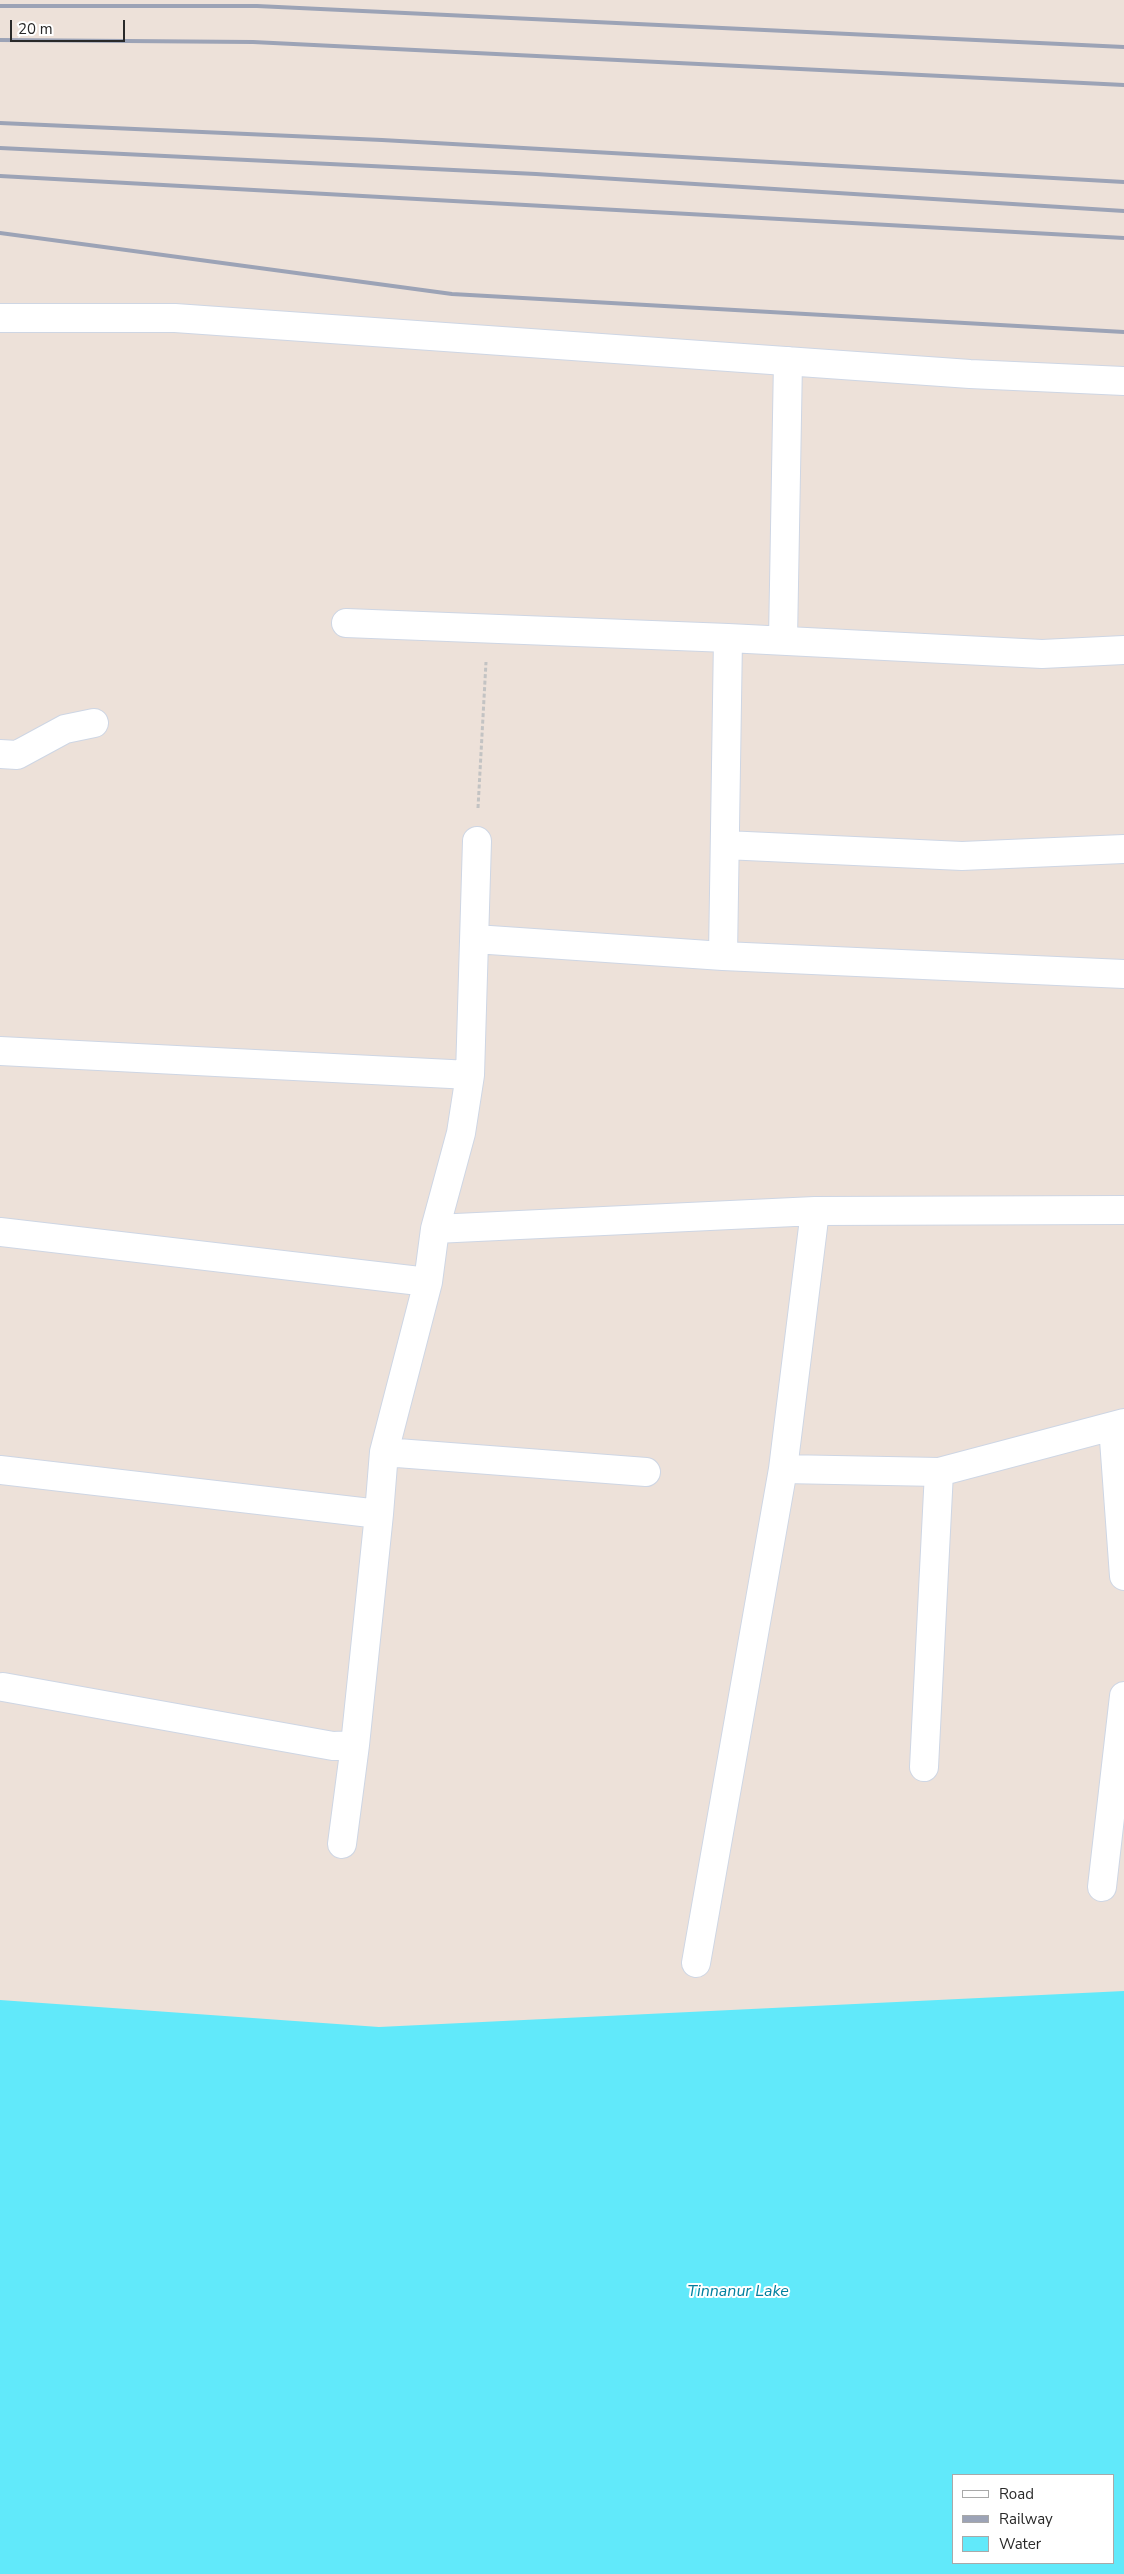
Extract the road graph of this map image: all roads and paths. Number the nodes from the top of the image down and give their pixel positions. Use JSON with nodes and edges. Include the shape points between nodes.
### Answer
{"nodes":[{"id":1,"x":0,"y":318,"type":"edge"},
{"id":2,"x":788,"y":361,"type":"junction"},
{"id":3,"x":1124,"y":381,"type":"edge"},
{"id":4,"x":346,"y":623,"type":"dead end"},
{"id":5,"x":487,"y":629,"type":"junction"},
{"id":6,"x":728,"y":638,"type":"junction"},
{"id":7,"x":783,"y":640,"type":"junction"},
{"id":8,"x":1124,"y":650,"type":"edge"},
{"id":9,"x":94,"y":723,"type":"dead end"},
{"id":10,"x":0,"y":754,"type":"edge"},
{"id":11,"x":477,"y":841,"type":"joint"},
{"id":12,"x":725,"y":845,"type":"junction"},
{"id":13,"x":1124,"y":849,"type":"edge"},
{"id":14,"x":476,"y":939,"type":"junction"},
{"id":15,"x":724,"y":956,"type":"junction"},
{"id":16,"x":1124,"y":974,"type":"edge"},
{"id":17,"x":0,"y":1051,"type":"edge"},
{"id":18,"x":470,"y":1075,"type":"junction"},
{"id":19,"x":1124,"y":1210,"type":"edge"},
{"id":20,"x":815,"y":1211,"type":"junction"},
{"id":21,"x":435,"y":1229,"type":"junction"},
{"id":22,"x":0,"y":1232,"type":"edge"},
{"id":23,"x":428,"y":1282,"type":"junction"},
{"id":24,"x":1119,"y":1425,"type":"edge"},
{"id":25,"x":384,"y":1452,"type":"junction"},
{"id":26,"x":782,"y":1469,"type":"junction"},
{"id":27,"x":0,"y":1470,"type":"edge"},
{"id":28,"x":646,"y":1472,"type":"dead end"},
{"id":29,"x":939,"y":1472,"type":"junction"},
{"id":30,"x":379,"y":1514,"type":"junction"},
{"id":31,"x":1124,"y":1576,"type":"edge"},
{"id":32,"x":2,"y":1688,"type":"dead end"},
{"id":33,"x":1124,"y":1696,"type":"edge"},
{"id":34,"x":355,"y":1745,"type":"junction"},
{"id":35,"x":924,"y":1767,"type":"dead end"},
{"id":36,"x":342,"y":1844,"type":"dead end"},
{"id":37,"x":1102,"y":1887,"type":"dead end"},
{"id":38,"x":696,"y":1963,"type":"dead end"}],
"edges":[{"from":1,"to":2,"type":"street","via":[[175,318]]},
{"from":2,"to":3,"type":"street"},
{"from":2,"to":7,"type":"street"},
{"from":4,"to":5,"type":"street"},
{"from":5,"to":6,"type":"street"},
{"from":5,"to":11,"type":"path"},
{"from":6,"to":7,"type":"street"},
{"from":6,"to":12,"type":"street"},
{"from":7,"to":8,"type":"street","via":[[1042,654]]},
{"from":9,"to":10,"type":"street","via":[[65,729],[17,755]]},
{"from":11,"to":14,"type":"street"},
{"from":12,"to":13,"type":"street","via":[[962,856]]},
{"from":12,"to":15,"type":"street"},
{"from":14,"to":15,"type":"street"},
{"from":14,"to":18,"type":"street"},
{"from":15,"to":16,"type":"street"},
{"from":17,"to":18,"type":"street"},
{"from":18,"to":21,"type":"street","via":[[461,1133]]},
{"from":19,"to":20,"type":"street"},
{"from":20,"to":21,"type":"street"},
{"from":20,"to":26,"type":"street"},
{"from":21,"to":23,"type":"street"},
{"from":22,"to":23,"type":"street"},
{"from":23,"to":25,"type":"street"},
{"from":24,"to":29,"type":"street"},
{"from":24,"to":31,"type":"street"},
{"from":25,"to":28,"type":"street"},
{"from":25,"to":30,"type":"street"},
{"from":26,"to":29,"type":"street"},
{"from":26,"to":38,"type":"street"},
{"from":27,"to":30,"type":"street"},
{"from":29,"to":35,"type":"street"},
{"from":30,"to":34,"type":"street"},
{"from":32,"to":34,"type":"street","via":[[333,1746]]},
{"from":33,"to":37,"type":"street"},
{"from":34,"to":36,"type":"street"}]}
